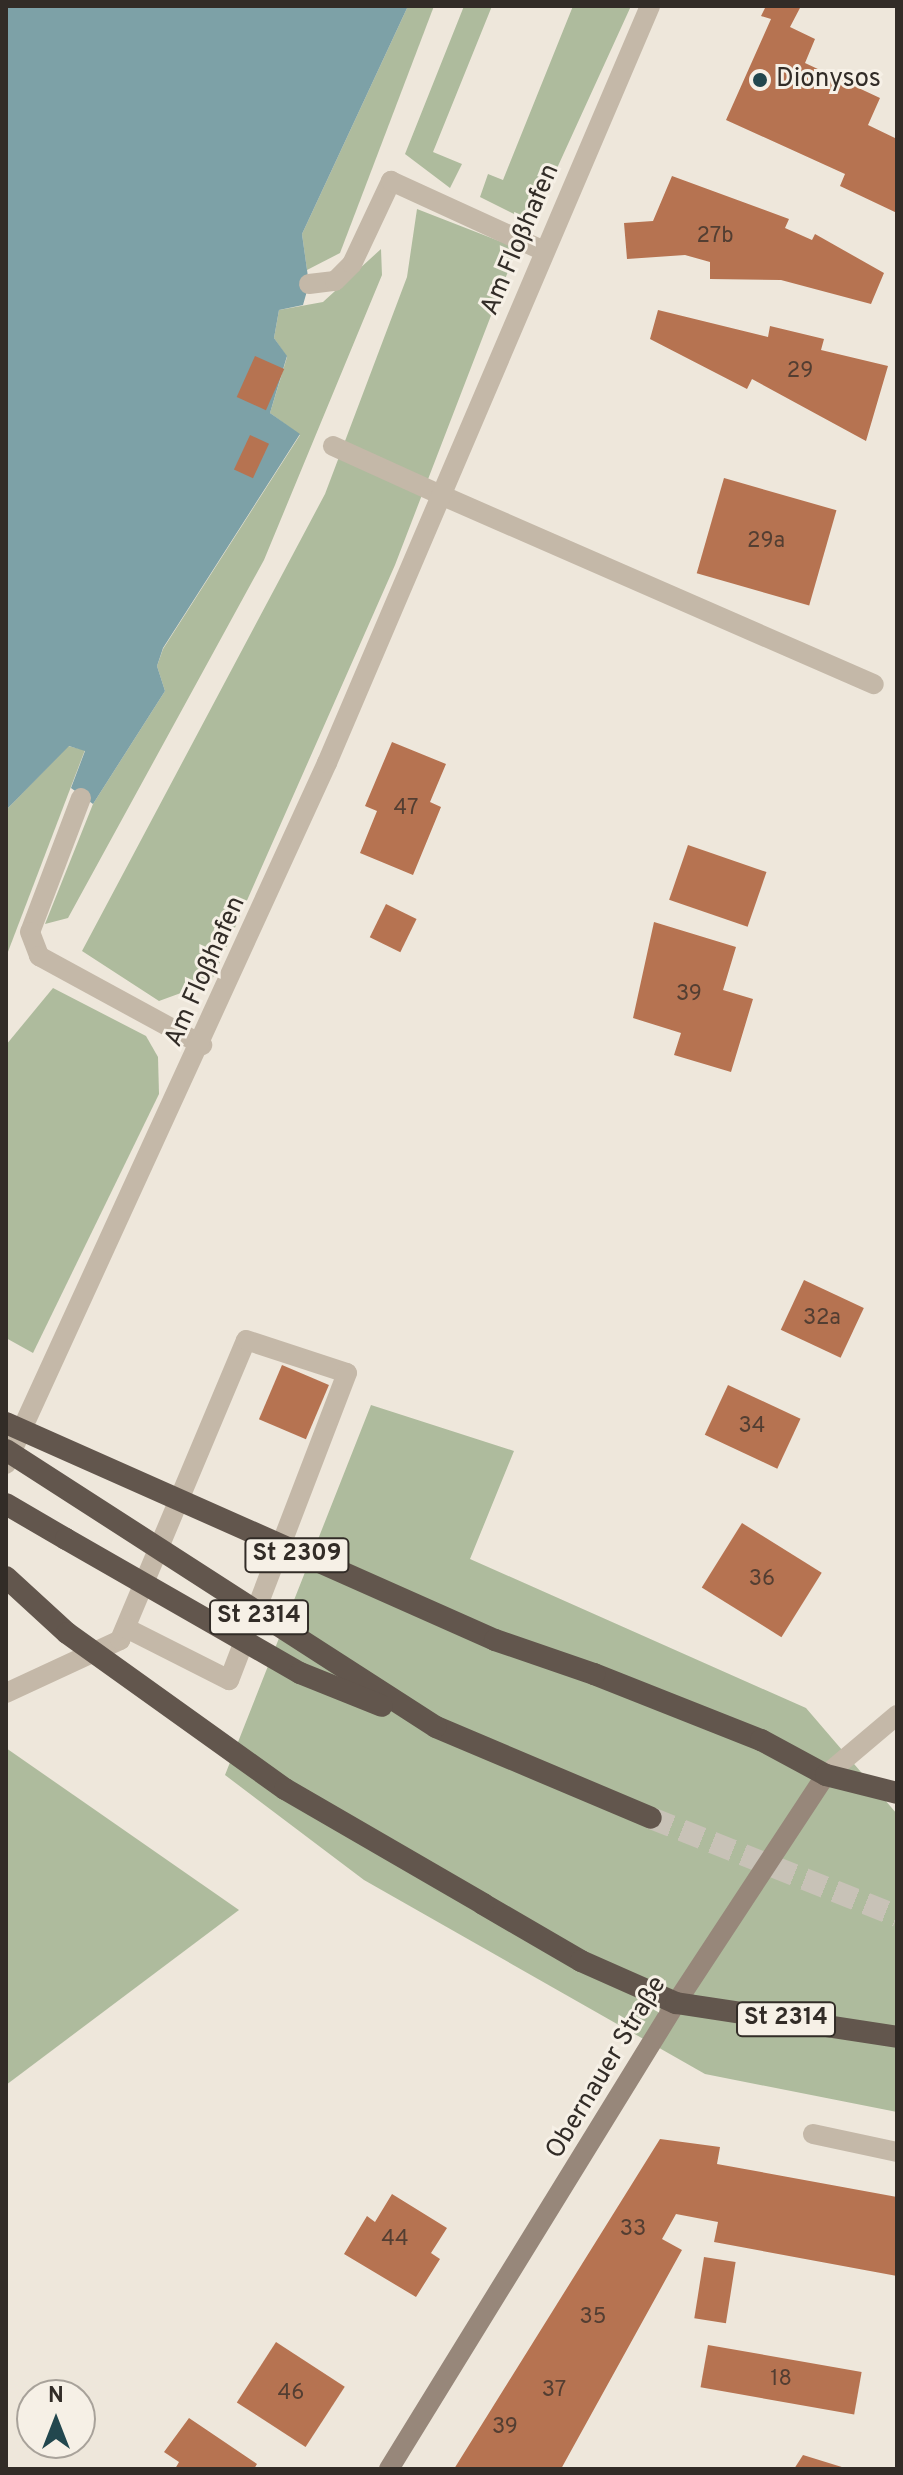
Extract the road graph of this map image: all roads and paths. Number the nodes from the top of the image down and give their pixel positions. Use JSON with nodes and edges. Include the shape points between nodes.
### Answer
{"nodes":[{"id":1,"x":650,"y":6,"type":"edge"},
{"id":2,"x":544,"y":251,"type":"junction"},
{"id":3,"x":309,"y":284,"type":"dead end"},
{"id":4,"x":333,"y":446,"type":"dead end"},
{"id":5,"x":443,"y":496,"type":"junction"},
{"id":6,"x":874,"y":684,"type":"dead end"},
{"id":7,"x":81,"y":798,"type":"dead end"},
{"id":8,"x":202,"y":1045,"type":"junction"},
{"id":9,"x":6,"y":1423,"type":"edge"},
{"id":10,"x":6,"y":1450,"type":"edge"},
{"id":11,"x":6,"y":1464,"type":"edge"},
{"id":12,"x":6,"y":1504,"type":"edge"},
{"id":13,"x":6,"y":1577,"type":"edge"},
{"id":14,"x":126,"y":1628,"type":"junction"},
{"id":15,"x":6,"y":1693,"type":"edge"},
{"id":16,"x":896,"y":1716,"type":"edge"},
{"id":17,"x":436,"y":1727,"type":"junction"},
{"id":18,"x":826,"y":1775,"type":"junction"},
{"id":19,"x":892,"y":1792,"type":"edge"},
{"id":20,"x":651,"y":1818,"type":"tunnel mouth"},
{"id":21,"x":676,"y":2003,"type":"junction"},
{"id":22,"x":897,"y":2037,"type":"edge"},
{"id":23,"x":813,"y":2134,"type":"dead end"},
{"id":24,"x":897,"y":2152,"type":"edge"},
{"id":25,"x":389,"y":2469,"type":"edge"}],
"edges":[{"from":1,"to":2,"type":"street","name":"Am Floßhafen"},
{"from":2,"to":3,"type":"street","via":[[391,181],[352,264],[335,281]]},
{"from":2,"to":5,"type":"street","name":"Am Floßhafen"},
{"from":4,"to":5,"type":"street"},
{"from":5,"to":6,"type":"street"},
{"from":5,"to":8,"type":"street","name":"Am Floßhafen"},
{"from":7,"to":8,"type":"street","via":[[30,932],[39,956]]},
{"from":8,"to":11,"type":"street","name":"Am Floßhafen"},
{"from":9,"to":18,"type":"highway","number":"St 2309","bridge":true,"via":[[495,1640],[761,1740]]},
{"from":10,"to":17,"type":"highway","number":"St 2314","bridge":true},
{"from":12,"to":17,"type":"highway","number":"St 2314","bridge":true,"via":[[300,1673]]},
{"from":13,"to":21,"type":"highway","bridge":true,"via":[[67,1633],[261,1773],[581,1961]]},
{"from":14,"to":14,"type":"street","via":[[246,1340],[347,1373],[229,1680]]},
{"from":14,"to":15,"type":"street","via":[[120,1640]]},
{"from":16,"to":18,"type":"street","name":"Obernauer Straße"},
{"from":17,"to":20,"type":"highway","number":"St 2314"},
{"from":18,"to":19,"type":"highway"},
{"from":18,"to":21,"type":"main road","name":"Obernauer Straße"},
{"from":21,"to":22,"type":"highway","number":"St 2314"},
{"from":21,"to":25,"type":"main road","name":"Obernauer Straße"},
{"from":23,"to":24,"type":"street"}]}
